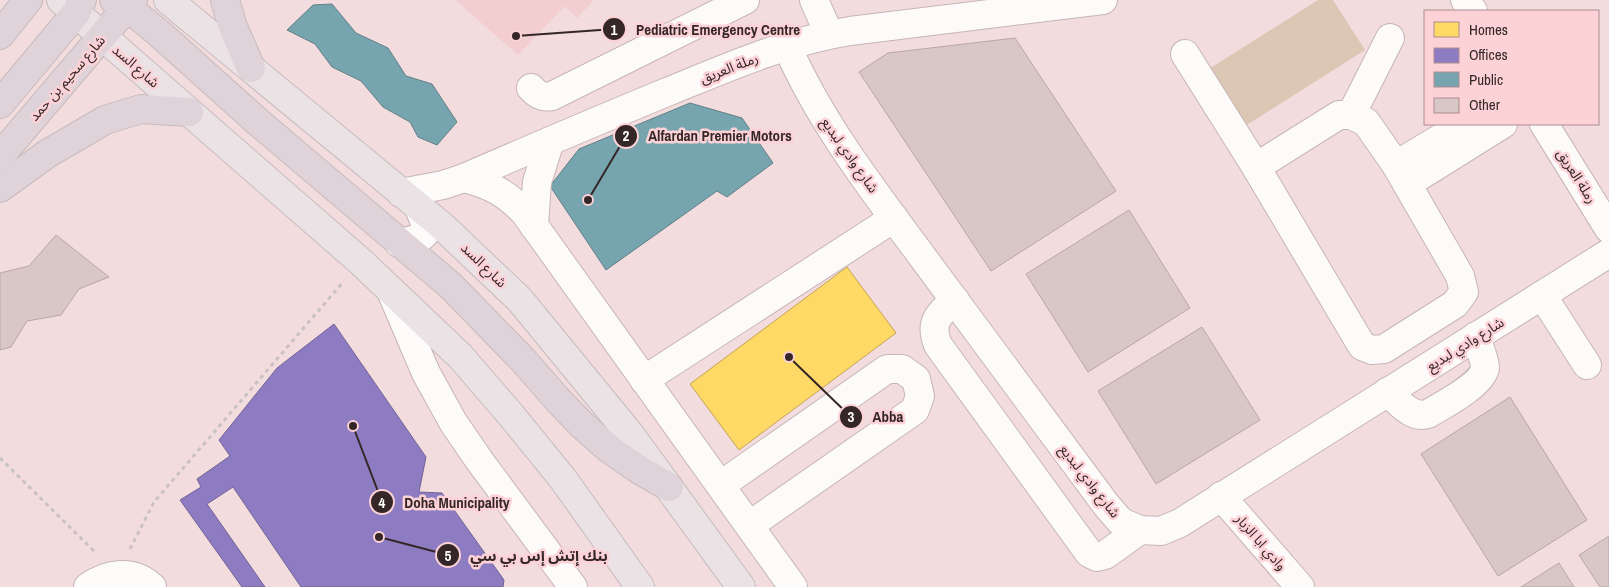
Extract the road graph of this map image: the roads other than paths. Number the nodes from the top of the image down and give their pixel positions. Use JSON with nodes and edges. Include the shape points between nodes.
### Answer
{"nodes":[{"id":1,"x":28,"y":0,"type":"edge"},
{"id":2,"x":168,"y":0,"type":"edge"},
{"id":3,"x":225,"y":0,"type":"edge"},
{"id":4,"x":814,"y":0,"type":"edge"},
{"id":5,"x":1103,"y":0,"type":"edge"},
{"id":6,"x":120,"y":2,"type":"edge"},
{"id":7,"x":73,"y":4,"type":"edge"},
{"id":8,"x":726,"y":4,"type":"edge"},
{"id":9,"x":829,"y":34,"type":"junction"},
{"id":10,"x":0,"y":35,"type":"edge"},
{"id":11,"x":102,"y":36,"type":"junction"},
{"id":12,"x":1390,"y":38,"type":"dead end"},
{"id":13,"x":787,"y":46,"type":"junction"},
{"id":14,"x":1185,"y":54,"type":"dead end"},
{"id":15,"x":251,"y":68,"type":"junction"},
{"id":16,"x":531,"y":88,"type":"dead end"},
{"id":17,"x":0,"y":104,"type":"edge"},
{"id":18,"x":189,"y":112,"type":"junction"},
{"id":19,"x":1351,"y":115,"type":"junction"},
{"id":20,"x":1463,"y":125,"type":"edge"},
{"id":21,"x":1501,"y":125,"type":"edge"},
{"id":22,"x":1545,"y":125,"type":"edge"},
{"id":23,"x":550,"y":141,"type":"junction"},
{"id":24,"x":0,"y":156,"type":"edge"},
{"id":25,"x":1256,"y":167,"type":"junction"},
{"id":26,"x":1401,"y":174,"type":"junction"},
{"id":27,"x":464,"y":178,"type":"junction"},
{"id":28,"x":0,"y":188,"type":"edge"},
{"id":29,"x":410,"y":200,"type":"junction"},
{"id":30,"x":894,"y":218,"type":"junction"},
{"id":31,"x":534,"y":226,"type":"junction"},
{"id":32,"x":1609,"y":229,"type":"edge"},
{"id":33,"x":399,"y":243,"type":"junction"},
{"id":34,"x":1609,"y":253,"type":"edge"},
{"id":35,"x":391,"y":291,"type":"junction"},
{"id":36,"x":1542,"y":295,"type":"junction"},
{"id":37,"x":955,"y":300,"type":"junction"},
{"id":38,"x":1476,"y":336,"type":"junction"},
{"id":39,"x":1587,"y":365,"type":"dead end"},
{"id":40,"x":644,"y":380,"type":"junction"},
{"id":41,"x":1387,"y":392,"type":"junction"},
{"id":42,"x":721,"y":485,"type":"junction"},
{"id":43,"x":669,"y":487,"type":"junction"},
{"id":44,"x":1221,"y":496,"type":"junction"},
{"id":45,"x":750,"y":525,"type":"junction"},
{"id":46,"x":1140,"y":530,"type":"junction"},
{"id":47,"x":88,"y":587,"type":"edge"},
{"id":48,"x":152,"y":587,"type":"edge"},
{"id":49,"x":572,"y":587,"type":"edge"},
{"id":50,"x":640,"y":587,"type":"edge"},
{"id":51,"x":741,"y":587,"type":"edge"},
{"id":52,"x":793,"y":587,"type":"edge"},
{"id":53,"x":1300,"y":587,"type":"edge"}],
"edges":[{"from":1,"to":10,"type":"highway"},
{"from":2,"to":15,"type":"main road","name":"شارع السد"},
{"from":3,"to":15,"type":"highway"},
{"from":4,"to":9,"type":"street"},
{"from":5,"to":9,"type":"street","name":"رملة العريق"},
{"from":6,"to":11,"type":"highway","name":"شارع سحيم بن حمد"},
{"from":6,"to":33,"type":"highway"},
{"from":7,"to":11,"type":"main road","name":"شارع السد"},
{"from":7,"to":17,"type":"highway"},
{"from":8,"to":16,"type":"street","via":[[552,96],[540,95]]},
{"from":9,"to":13,"type":"street","name":"رملة العريق"},
{"from":11,"to":18,"type":"main road","name":"شارع السد"},
{"from":11,"to":24,"type":"highway","name":"شارع سحيم بن حمد"},
{"from":12,"to":19,"type":"street"},
{"from":13,"to":23,"type":"street","name":"رملة العريق"},
{"from":13,"to":30,"type":"street","name":"شارع وادي لبديع","via":[[816,106]]},
{"from":14,"to":25,"type":"street"},
{"from":15,"to":29,"type":"main road","name":"شارع السد"},
{"from":18,"to":28,"type":"highway","via":[[141,109],[105,120],[47,154]]},
{"from":18,"to":35,"type":"main road","name":"شارع السد"},
{"from":19,"to":25,"type":"street","via":[[1339,115]]},
{"from":19,"to":26,"type":"street","via":[[1366,122]]},
{"from":20,"to":26,"type":"street"},
{"from":21,"to":26,"type":"street"},
{"from":22,"to":32,"type":"street","name":"رملة العريق"},
{"from":23,"to":27,"type":"street","name":"رملة العريق"},
{"from":23,"to":31,"type":"street","via":[[537,182]]},
{"from":25,"to":26,"type":"street","via":[[1362,346],[1372,350],[1384,349],[1455,304],[1464,292],[1460,276]]},
{"from":27,"to":29,"type":"street","name":"رملة العريق"},
{"from":27,"to":31,"type":"street","via":[[502,192],[526,213]]},
{"from":29,"to":33,"type":"street","via":[[427,229],[419,239]]},
{"from":29,"to":43,"type":"main road","name":"شارع السد","via":[[482,262],[520,300]]},
{"from":30,"to":37,"type":"street","name":"شارع وادي لبديع"},
{"from":30,"to":40,"type":"street"},
{"from":31,"to":40,"type":"street"},
{"from":33,"to":43,"type":"highway","via":[[452,286],[582,425],[609,449]]},
{"from":34,"to":36,"type":"street","name":"شارع وادي لبديع"},
{"from":35,"to":49,"type":"street","name":"شارع السد","via":[[426,373],[453,422]]},
{"from":35,"to":50,"type":"main road","name":"شارع السد","via":[[460,356],[511,415],[563,479]]},
{"from":36,"to":38,"type":"street","name":"شارع وادي لبديع"},
{"from":36,"to":39,"type":"street"},
{"from":37,"to":46,"type":"street","name":"شارع وادي لبديع","via":[[1107,506],[1121,522]]},
{"from":37,"to":46,"type":"street","via":[[939,314],[935,324],[938,345],[1089,553],[1097,557],[1105,555]]},
{"from":38,"to":41,"type":"street","name":"شارع وادي لبديع"},
{"from":38,"to":41,"type":"street","via":[[1485,367],[1482,375],[1476,383],[1428,414],[1415,415]]},
{"from":40,"to":42,"type":"street"},
{"from":41,"to":44,"type":"street","name":"شارع وادي لبديع"},
{"from":42,"to":45,"type":"street"},
{"from":42,"to":45,"type":"street","via":[[887,369],[902,369],[916,379],[920,396],[915,410]]},
{"from":43,"to":51,"type":"main road","name":"شارع السد"},
{"from":44,"to":46,"type":"street","name":"شارع وادي لبديع","via":[[1180,523],[1161,531]]},
{"from":44,"to":53,"type":"street","name":"وادي ابا الزبار"},
{"from":45,"to":52,"type":"street"},
{"from":47,"to":48,"type":"street","via":[[100,578],[118,574],[134,576]]}]}
